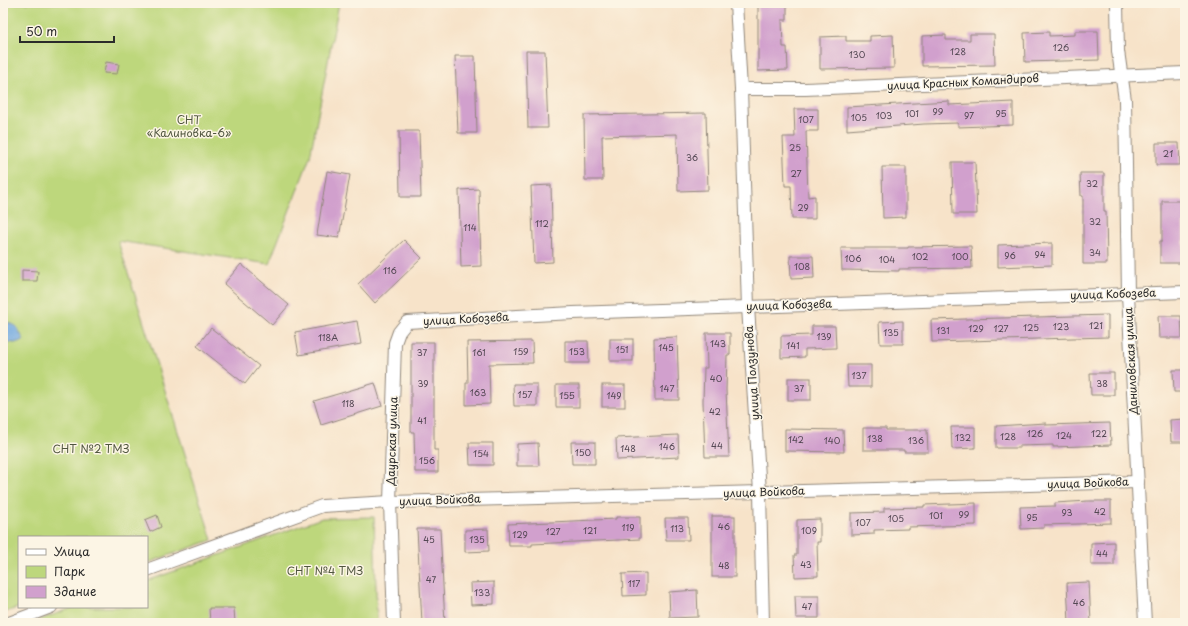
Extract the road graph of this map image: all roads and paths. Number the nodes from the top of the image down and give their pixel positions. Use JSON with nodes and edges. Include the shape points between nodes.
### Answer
{"nodes":[{"id":1,"x":736,"y":3,"type":"edge"},
{"id":2,"x":1117,"y":3,"type":"edge"},
{"id":3,"x":1185,"y":73,"type":"edge"},
{"id":4,"x":1120,"y":75,"type":"junction"},
{"id":5,"x":741,"y":89,"type":"junction"},
{"id":6,"x":1185,"y":292,"type":"edge"},
{"id":7,"x":1128,"y":294,"type":"junction"},
{"id":8,"x":748,"y":307,"type":"junction"},
{"id":9,"x":398,"y":332,"type":"joint"},
{"id":10,"x":1138,"y":482,"type":"junction"},
{"id":11,"x":760,"y":492,"type":"junction"},
{"id":12,"x":390,"y":502,"type":"junction"},
{"id":13,"x":148,"y":570,"type":"edge"},
{"id":14,"x":48,"y":608,"type":"edge"},
{"id":15,"x":9,"y":623,"type":"edge"},
{"id":16,"x":394,"y":623,"type":"edge"},
{"id":17,"x":763,"y":623,"type":"edge"},
{"id":18,"x":1145,"y":623,"type":"edge"}],
"edges":[{"from":1,"to":5,"type":"street","name":"улица Ползунова"},
{"from":2,"to":4,"type":"street","name":"Даниловская улица"},
{"from":3,"to":4,"type":"street","name":"улица Красных Командиров"},
{"from":4,"to":5,"type":"street","name":"улица Красных Командиров","via":[[805,89]]},
{"from":4,"to":7,"type":"street","name":"Даниловская улица","via":[[1125,100]]},
{"from":5,"to":8,"type":"street","name":"улица Ползунова"},
{"from":6,"to":7,"type":"street","name":"улица Кобозева"},
{"from":7,"to":8,"type":"street","name":"улица Кобозева"},
{"from":7,"to":10,"type":"street","name":"Даниловская улица"},
{"from":8,"to":9,"type":"street","name":"улица Кобозева","via":[[407,322]]},
{"from":8,"to":11,"type":"street","name":"улица Ползунова"},
{"from":9,"to":12,"type":"street","name":"Даурская улица","via":[[395,343]]},
{"from":10,"to":11,"type":"street","name":"улица Войкова"},
{"from":10,"to":18,"type":"street","name":"Даниловская улица"},
{"from":11,"to":12,"type":"street","name":"улица Войкова"},
{"from":11,"to":17,"type":"street","name":"улица Ползунова"},
{"from":12,"to":13,"type":"street","name":"улица Войкова","via":[[322,506]]},
{"from":12,"to":16,"type":"street","name":"Даурская улица"},
{"from":14,"to":15,"type":"street"}]}
